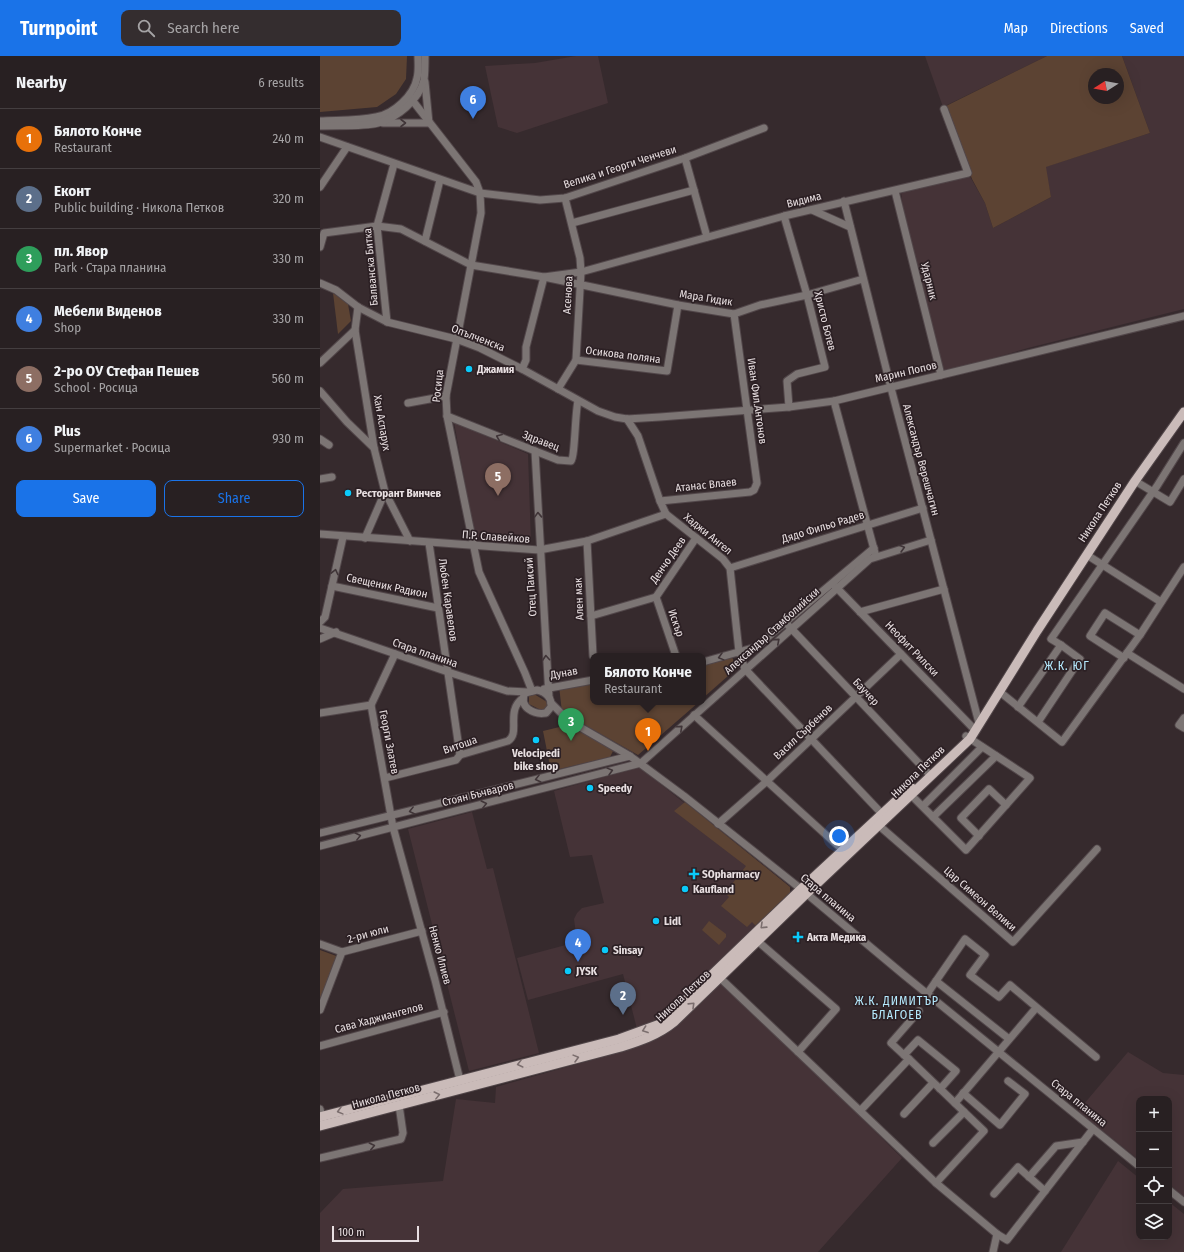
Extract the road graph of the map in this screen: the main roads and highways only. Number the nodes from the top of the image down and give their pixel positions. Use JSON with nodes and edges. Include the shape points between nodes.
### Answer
{"nodes":[{"id":1,"x":1183,"y":415,"type":"edge"},
{"id":2,"x":929,"y":774,"type":"junction"},
{"id":3,"x":884,"y":816,"type":"junction"},
{"id":4,"x":717,"y":975,"type":"junction"},
{"id":5,"x":321,"y":1119,"type":"edge"}],
"edges":[{"from":1,"to":2,"type":"main road","name":"Никола Петков","via":[[1135,481],[977,727]]},
{"from":2,"to":3,"type":"main road","name":"Никола Петков"},
{"from":2,"to":3,"type":"main road","name":"Никола Петков","via":[[911,795]]},
{"from":3,"to":4,"type":"main road","name":"Никола Петков"},
{"from":4,"to":5,"type":"main road","name":"Никола Петков","one_way":true,"via":[[660,1024],[619,1039],[460,1079]]},
{"from":5,"to":4,"type":"main road","name":"Никола Петков","one_way":true,"via":[[399,1105],[651,1037],[664,1031],[674,1022]]}]}
